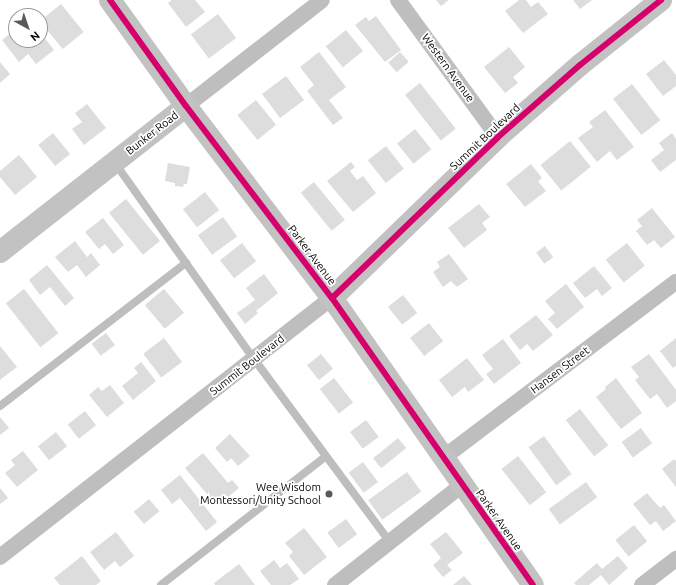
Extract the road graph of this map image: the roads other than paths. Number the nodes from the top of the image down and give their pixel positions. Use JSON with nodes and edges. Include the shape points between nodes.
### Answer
{"nodes":[{"id":1,"x":110,"y":0,"type":"edge"},
{"id":2,"x":322,"y":0,"type":"edge"},
{"id":3,"x":398,"y":0,"type":"edge"},
{"id":4,"x":661,"y":0,"type":"edge"},
{"id":5,"x":186,"y":106,"type":"junction"},
{"id":6,"x":498,"y":137,"type":"junction"},
{"id":7,"x":114,"y":162,"type":"junction"},
{"id":8,"x":0,"y":252,"type":"edge"},
{"id":9,"x":186,"y":263,"type":"junction"},
{"id":10,"x":676,"y":282,"type":"edge"},
{"id":11,"x":332,"y":298,"type":"junction"},
{"id":12,"x":254,"y":359,"type":"junction"},
{"id":13,"x":0,"y":406,"type":"edge"},
{"id":14,"x":326,"y":456,"type":"junction"},
{"id":15,"x":444,"y":458,"type":"junction"},
{"id":16,"x":462,"y":485,"type":"junction"},
{"id":17,"x":390,"y":542,"type":"junction"},
{"id":18,"x":0,"y":557,"type":"edge"},
{"id":19,"x":676,"y":559,"type":"edge"},
{"id":20,"x":161,"y":585,"type":"edge"},
{"id":21,"x":335,"y":585,"type":"edge"},
{"id":22,"x":533,"y":585,"type":"edge"},
{"id":23,"x":642,"y":585,"type":"edge"}],
"edges":[{"from":1,"to":5,"type":"street","name":"Parker Avenue"},
{"from":2,"to":5,"type":"street","name":"Bunker Road"},
{"from":3,"to":6,"type":"street","name":"Western Avenue"},
{"from":4,"to":6,"type":"street","name":"Summit Boulevard","via":[[580,65]]},
{"from":5,"to":7,"type":"street","name":"Bunker Road"},
{"from":5,"to":11,"type":"street","name":"Parker Avenue"},
{"from":6,"to":11,"type":"street","name":"Summit Boulevard"},
{"from":7,"to":8,"type":"street","name":"Bunker Road"},
{"from":7,"to":9,"type":"lane"},
{"from":9,"to":12,"type":"lane"},
{"from":9,"to":13,"type":"lane"},
{"from":10,"to":15,"type":"street","name":"Hansen Street"},
{"from":11,"to":12,"type":"street","name":"Summit Boulevard"},
{"from":11,"to":15,"type":"street","name":"Parker Avenue"},
{"from":12,"to":14,"type":"lane"},
{"from":12,"to":18,"type":"street","name":"Summit Boulevard"},
{"from":14,"to":17,"type":"lane"},
{"from":14,"to":20,"type":"lane"},
{"from":15,"to":16,"type":"street","name":"Parker Avenue"},
{"from":16,"to":17,"type":"street"},
{"from":16,"to":22,"type":"street","name":"Parker Avenue"},
{"from":17,"to":21,"type":"street"},
{"from":19,"to":23,"type":"street"}]}
